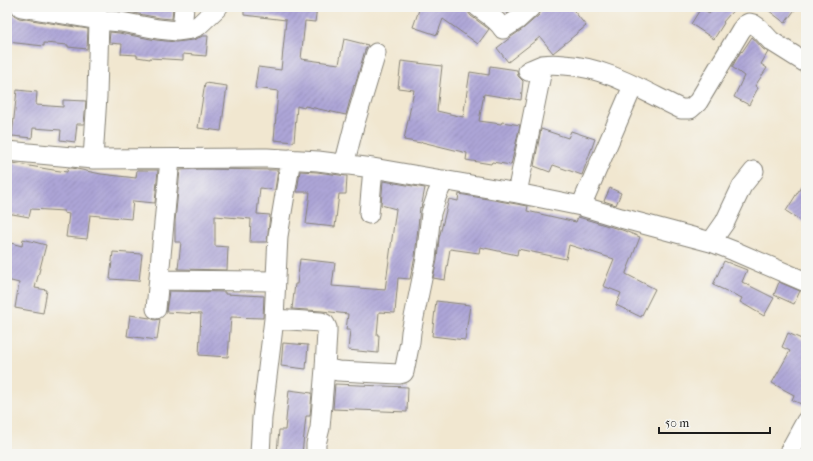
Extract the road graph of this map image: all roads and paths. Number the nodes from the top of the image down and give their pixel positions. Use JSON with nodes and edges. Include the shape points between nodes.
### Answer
{"nodes":[{"id":1,"x":21,"y":7,"type":"edge"},
{"id":2,"x":184,"y":7,"type":"edge"},
{"id":3,"x":218,"y":7,"type":"edge"},
{"id":4,"x":478,"y":7,"type":"edge"},
{"id":5,"x":531,"y":7,"type":"edge"},
{"id":6,"x":69,"y":11,"type":"edge"},
{"id":7,"x":121,"y":14,"type":"edge"},
{"id":8,"x":99,"y":20,"type":"junction"},
{"id":9,"x":182,"y":30,"type":"junction"},
{"id":10,"x":376,"y":53,"type":"dead end"},
{"id":11,"x":806,"y":63,"type":"edge"},
{"id":12,"x":633,"y":86,"type":"junction"},
{"id":13,"x":7,"y":151,"type":"edge"},
{"id":14,"x":93,"y":159,"type":"junction"},
{"id":15,"x":170,"y":159,"type":"junction"},
{"id":16,"x":291,"y":159,"type":"junction"},
{"id":17,"x":344,"y":164,"type":"junction"},
{"id":18,"x":373,"y":168,"type":"junction"},
{"id":19,"x":754,"y":170,"type":"dead end"},
{"id":20,"x":444,"y":180,"type":"junction"},
{"id":21,"x":517,"y":192,"type":"junction"},
{"id":22,"x":582,"y":206,"type":"junction"},
{"id":23,"x":369,"y":214,"type":"dead end"},
{"id":24,"x":711,"y":242,"type":"junction"},
{"id":25,"x":159,"y":280,"type":"junction"},
{"id":26,"x":275,"y":281,"type":"junction"},
{"id":27,"x":806,"y":282,"type":"edge"},
{"id":28,"x":156,"y":310,"type":"dead end"},
{"id":29,"x":274,"y":319,"type":"junction"},
{"id":30,"x":325,"y":368,"type":"junction"},
{"id":31,"x":806,"y":421,"type":"edge"},
{"id":32,"x":260,"y":454,"type":"edge"},
{"id":33,"x":316,"y":454,"type":"edge"},
{"id":34,"x":788,"y":454,"type":"edge"}],
"edges":[{"from":1,"to":6,"type":"street"},
{"from":2,"to":9,"type":"street"},
{"from":3,"to":9,"type":"street","via":[[198,26]]},
{"from":4,"to":5,"type":"street","via":[[495,19],[503,29]]},
{"from":6,"to":8,"type":"street"},
{"from":7,"to":8,"type":"street"},
{"from":7,"to":9,"type":"street","via":[[158,29]]},
{"from":8,"to":14,"type":"street"},
{"from":10,"to":17,"type":"street"},
{"from":11,"to":12,"type":"street","via":[[771,41],[749,23],[741,30],[698,102],[690,109],[681,109]]},
{"from":12,"to":21,"type":"street","via":[[614,76],[582,67],[558,64],[535,68]]},
{"from":12,"to":22,"type":"street"},
{"from":13,"to":14,"type":"street"},
{"from":14,"to":15,"type":"street"},
{"from":15,"to":16,"type":"street"},
{"from":15,"to":25,"type":"street"},
{"from":16,"to":17,"type":"street"},
{"from":16,"to":26,"type":"street","via":[[278,236]]},
{"from":17,"to":18,"type":"street"},
{"from":18,"to":20,"type":"street"},
{"from":18,"to":23,"type":"street"},
{"from":19,"to":24,"type":"street","via":[[742,186],[725,222]]},
{"from":20,"to":21,"type":"street"},
{"from":20,"to":30,"type":"street","via":[[432,214],[404,372],[399,374],[338,371]]},
{"from":21,"to":22,"type":"street"},
{"from":22,"to":24,"type":"street"},
{"from":24,"to":27,"type":"street"},
{"from":25,"to":26,"type":"street"},
{"from":25,"to":28,"type":"street"},
{"from":26,"to":29,"type":"street"},
{"from":29,"to":30,"type":"street","via":[[325,324]]},
{"from":29,"to":32,"type":"street"},
{"from":30,"to":33,"type":"street"},
{"from":31,"to":34,"type":"street"}]}
